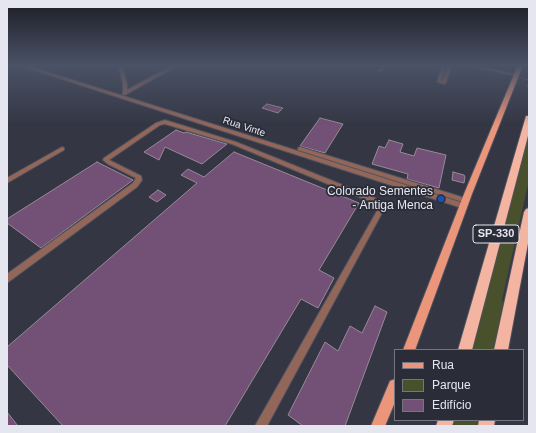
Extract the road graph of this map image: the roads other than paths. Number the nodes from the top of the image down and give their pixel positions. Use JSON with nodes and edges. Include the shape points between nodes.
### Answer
{"nodes":[{"id":1,"x":85,"y":85,"type":"edge"},
{"id":2,"x":95,"y":85,"type":"edge"},
{"id":3,"x":125,"y":85,"type":"edge"},
{"id":4,"x":140,"y":85,"type":"edge"},
{"id":5,"x":513,"y":85,"type":"edge"},
{"id":6,"x":124,"y":94,"type":"junction"},
{"id":7,"x":529,"y":118,"type":"edge"},
{"id":8,"x":62,"y":149,"type":"dead end"},
{"id":9,"x":7,"y":181,"type":"edge"},
{"id":10,"x":465,"y":204,"type":"junction"},
{"id":11,"x":529,"y":212,"type":"edge"},
{"id":12,"x":7,"y":280,"type":"edge"},
{"id":13,"x":409,"y":349,"type":"edge"},
{"id":14,"x":465,"y":349,"type":"edge"},
{"id":15,"x":501,"y":349,"type":"edge"},
{"id":16,"x":394,"y":388,"type":"edge"},
{"id":17,"x":261,"y":426,"type":"edge"},
{"id":18,"x":378,"y":426,"type":"edge"}],
"edges":[{"from":1,"to":10,"type":"street","name":"Rua Vinte"},
{"from":2,"to":6,"type":"street","name":"Rua Vinte"},
{"from":3,"to":6,"type":"street"},
{"from":4,"to":6,"type":"street"},
{"from":5,"to":10,"type":"main road"},
{"from":6,"to":10,"type":"street","name":"Rua Vinte"},
{"from":7,"to":14,"type":"highway","number":"SP-330"},
{"from":8,"to":9,"type":"street"},
{"from":10,"to":13,"type":"main road"},
{"from":11,"to":15,"type":"highway","number":"SP-330"},
{"from":12,"to":17,"type":"street","via":[[135,185],[139,177],[106,160],[158,124],[166,122],[234,143],[372,200],[380,206],[380,211]]},
{"from":16,"to":18,"type":"main road"}]}
